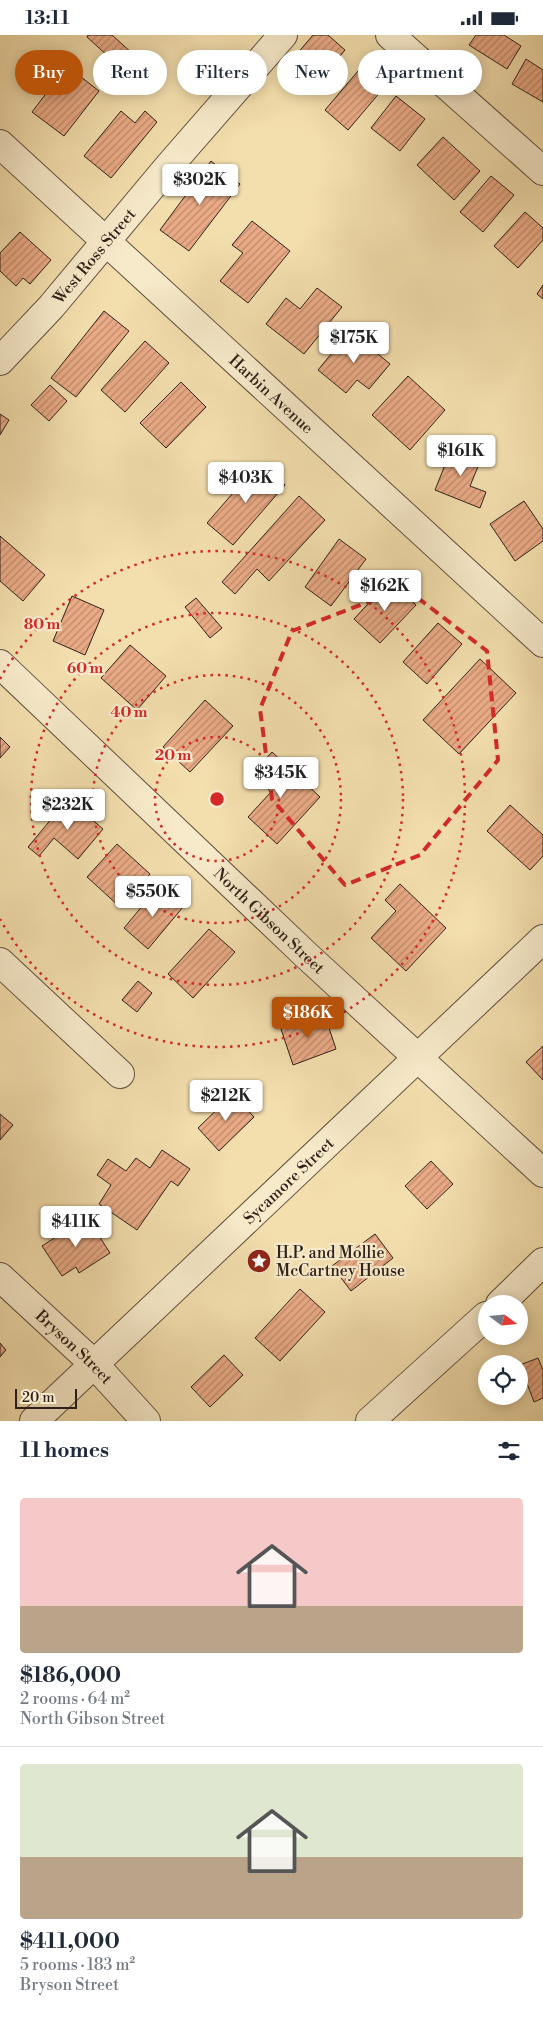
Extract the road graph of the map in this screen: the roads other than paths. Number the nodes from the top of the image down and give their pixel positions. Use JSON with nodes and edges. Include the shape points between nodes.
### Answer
{"nodes":[{"id":1,"x":283,"y":35,"type":"edge"},
{"id":2,"x":390,"y":35,"type":"edge"},
{"id":3,"x":0,"y":144,"type":"edge"},
{"id":4,"x":543,"y":171,"type":"edge"},
{"id":5,"x":105,"y":242,"type":"junction"},
{"id":6,"x":0,"y":361,"type":"edge"},
{"id":7,"x":543,"y":643,"type":"edge"},
{"id":8,"x":0,"y":665,"type":"edge"},
{"id":9,"x":543,"y":939,"type":"edge"},
{"id":10,"x":0,"y":962,"type":"edge"},
{"id":11,"x":418,"y":1058,"type":"junction"},
{"id":12,"x":120,"y":1073,"type":"dead end"},
{"id":13,"x":543,"y":1173,"type":"edge"},
{"id":14,"x":543,"y":1262,"type":"edge"},
{"id":15,"x":0,"y":1277,"type":"edge"},
{"id":16,"x":509,"y":1295,"type":"edge"},
{"id":17,"x":478,"y":1323,"type":"edge"},
{"id":18,"x":94,"y":1364,"type":"junction"},
{"id":19,"x":34,"y":1421,"type":"edge"},
{"id":20,"x":146,"y":1421,"type":"edge"},
{"id":21,"x":370,"y":1421,"type":"edge"}],
"edges":[{"from":1,"to":5,"type":"street","name":"West Ross Street"},
{"from":2,"to":4,"type":"street"},
{"from":3,"to":5,"type":"street","name":"Harbin Avenue"},
{"from":5,"to":6,"type":"street","name":"West Ross Street"},
{"from":5,"to":7,"type":"street","name":"Harbin Avenue"},
{"from":8,"to":11,"type":"street","name":"North Gibson Street"},
{"from":9,"to":11,"type":"street","name":"Sycamore Street"},
{"from":10,"to":12,"type":"street"},
{"from":11,"to":13,"type":"street","name":"North Gibson Street"},
{"from":11,"to":18,"type":"street","name":"Sycamore Street"},
{"from":14,"to":16,"type":"street"},
{"from":15,"to":18,"type":"street","name":"Bryson Street"},
{"from":17,"to":21,"type":"street"},
{"from":18,"to":19,"type":"street","name":"Sycamore Street"},
{"from":18,"to":20,"type":"street","name":"Bryson Street"}]}
